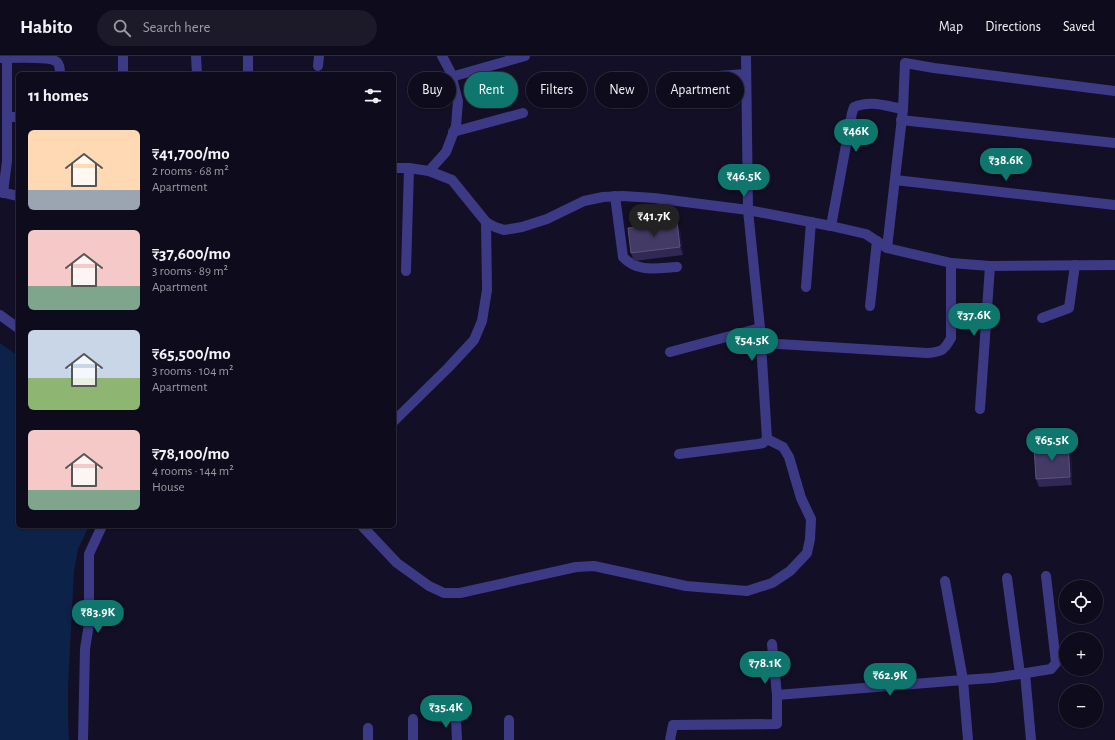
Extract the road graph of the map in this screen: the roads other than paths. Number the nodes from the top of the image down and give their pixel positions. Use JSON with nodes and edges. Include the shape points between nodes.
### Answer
{"nodes":[{"id":1,"x":123,"y":56,"type":"edge"},
{"id":2,"x":196,"y":56,"type":"edge"},
{"id":3,"x":248,"y":56,"type":"edge"},
{"id":4,"x":442,"y":56,"type":"edge"},
{"id":5,"x":525,"y":56,"type":"edge"},
{"id":6,"x":746,"y":56,"type":"edge"},
{"id":7,"x":3,"y":58,"type":"edge"},
{"id":8,"x":905,"y":60,"type":"edge"},
{"id":9,"x":60,"y":72,"type":"edge"},
{"id":10,"x":123,"y":72,"type":"edge"},
{"id":11,"x":197,"y":72,"type":"edge"},
{"id":12,"x":248,"y":72,"type":"edge"},
{"id":13,"x":450,"y":72,"type":"edge"},
{"id":14,"x":746,"y":74,"type":"joint"},
{"id":15,"x":456,"y":76,"type":"edge"},
{"id":16,"x":1115,"y":91,"type":"edge"},
{"id":17,"x":456,"y":94,"type":"edge"},
{"id":18,"x":903,"y":109,"type":"junction"},
{"id":19,"x":523,"y":113,"type":"dead end"},
{"id":20,"x":7,"y":117,"type":"junction"},
{"id":21,"x":16,"y":117,"type":"edge"},
{"id":22,"x":901,"y":120,"type":"junction"},
{"id":23,"x":453,"y":132,"type":"junction"},
{"id":24,"x":1115,"y":143,"type":"edge"},
{"id":25,"x":396,"y":168,"type":"edge"},
{"id":26,"x":409,"y":168,"type":"junction"},
{"id":27,"x":429,"y":171,"type":"junction"},
{"id":28,"x":895,"y":180,"type":"junction"},
{"id":29,"x":2,"y":193,"type":"edge"},
{"id":30,"x":16,"y":196,"type":"edge"},
{"id":31,"x":615,"y":196,"type":"junction"},
{"id":32,"x":1115,"y":205,"type":"edge"},
{"id":33,"x":748,"y":210,"type":"junction"},
{"id":34,"x":486,"y":222,"type":"junction"},
{"id":35,"x":811,"y":222,"type":"junction"},
{"id":36,"x":831,"y":226,"type":"junction"},
{"id":37,"x":876,"y":241,"type":"junction"},
{"id":38,"x":887,"y":248,"type":"junction"},
{"id":39,"x":951,"y":263,"type":"junction"},
{"id":40,"x":1075,"y":265,"type":"junction"},
{"id":41,"x":1115,"y":265,"type":"edge"},
{"id":42,"x":990,"y":266,"type":"junction"},
{"id":43,"x":677,"y":267,"type":"dead end"},
{"id":44,"x":406,"y":271,"type":"dead end"},
{"id":45,"x":806,"y":287,"type":"dead end"},
{"id":46,"x":870,"y":306,"type":"dead end"},
{"id":47,"x":0,"y":315,"type":"edge"},
{"id":48,"x":1042,"y":318,"type":"dead end"},
{"id":49,"x":16,"y":327,"type":"edge"},
{"id":50,"x":760,"y":328,"type":"junction"},
{"id":51,"x":761,"y":343,"type":"junction"},
{"id":52,"x":670,"y":352,"type":"dead end"},
{"id":53,"x":980,"y":409,"type":"dead end"},
{"id":54,"x":396,"y":419,"type":"edge"},
{"id":55,"x":767,"y":440,"type":"junction"},
{"id":56,"x":679,"y":454,"type":"dead end"},
{"id":57,"x":101,"y":528,"type":"edge"},
{"id":58,"x":364,"y":528,"type":"edge"},
{"id":59,"x":1046,"y":576,"type":"dead end"},
{"id":60,"x":1007,"y":578,"type":"dead end"},
{"id":61,"x":945,"y":580,"type":"dead end"},
{"id":62,"x":772,"y":644,"type":"dead end"},
{"id":63,"x":1022,"y":673,"type":"junction"},
{"id":64,"x":963,"y":680,"type":"junction"},
{"id":65,"x":777,"y":695,"type":"junction"},
{"id":66,"x":413,"y":719,"type":"dead end"},
{"id":67,"x":456,"y":719,"type":"dead end"},
{"id":68,"x":509,"y":720,"type":"dead end"},
{"id":69,"x":368,"y":728,"type":"dead end"},
{"id":70,"x":83,"y":740,"type":"edge"},
{"id":71,"x":368,"y":740,"type":"edge"},
{"id":72,"x":413,"y":740,"type":"edge"},
{"id":73,"x":457,"y":740,"type":"edge"},
{"id":74,"x":509,"y":740,"type":"edge"},
{"id":75,"x":670,"y":740,"type":"edge"},
{"id":76,"x":968,"y":740,"type":"edge"},
{"id":77,"x":1032,"y":740,"type":"edge"}],
"edges":[{"from":1,"to":10,"type":"street"},
{"from":2,"to":11,"type":"street"},
{"from":3,"to":12,"type":"street"},
{"from":4,"to":13,"type":"street"},
{"from":5,"to":15,"type":"street"},
{"from":6,"to":14,"type":"street"},
{"from":7,"to":9,"type":"street","via":[[55,60],[59,63]]},
{"from":7,"to":20,"type":"street"},
{"from":8,"to":16,"type":"street","via":[[934,68]]},
{"from":8,"to":18,"type":"street"},
{"from":14,"to":33,"type":"street"},
{"from":17,"to":23,"type":"street","via":[[458,101],[456,126]]},
{"from":18,"to":22,"type":"street"},
{"from":18,"to":36,"type":"street","via":[[870,103],[854,107]]},
{"from":19,"to":23,"type":"street"},
{"from":20,"to":21,"type":"street"},
{"from":20,"to":29,"type":"street","via":[[7,161]]},
{"from":22,"to":24,"type":"street"},
{"from":22,"to":28,"type":"street"},
{"from":23,"to":27,"type":"street","via":[[446,152]]},
{"from":25,"to":26,"type":"street"},
{"from":26,"to":27,"type":"street"},
{"from":26,"to":44,"type":"street"},
{"from":27,"to":34,"type":"street","via":[[452,180]]},
{"from":28,"to":32,"type":"street"},
{"from":28,"to":38,"type":"street"},
{"from":29,"to":30,"type":"street"},
{"from":31,"to":33,"type":"street","via":[[654,198]]},
{"from":31,"to":34,"type":"street","via":[[584,201],[547,219],[522,227],[504,230]]},
{"from":31,"to":43,"type":"street","via":[[624,257],[629,263],[644,269]]},
{"from":33,"to":35,"type":"street"},
{"from":33,"to":50,"type":"street"},
{"from":34,"to":54,"type":"street","via":[[487,290],[482,321],[474,340]]},
{"from":35,"to":36,"type":"street"},
{"from":35,"to":45,"type":"street"},
{"from":36,"to":37,"type":"street","via":[[866,234]]},
{"from":37,"to":38,"type":"street"},
{"from":37,"to":46,"type":"street"},
{"from":38,"to":39,"type":"street"},
{"from":39,"to":42,"type":"street"},
{"from":39,"to":51,"type":"street","via":[[951,338],[946,347],[938,353]]},
{"from":40,"to":41,"type":"street"},
{"from":40,"to":42,"type":"street"},
{"from":40,"to":48,"type":"street","via":[[1069,308]]},
{"from":42,"to":53,"type":"street"},
{"from":47,"to":49,"type":"street"},
{"from":50,"to":51,"type":"street"},
{"from":50,"to":52,"type":"street"},
{"from":51,"to":55,"type":"street"},
{"from":55,"to":56,"type":"street","via":[[758,444]]},
{"from":55,"to":58,"type":"street","via":[[783,447],[788,457],[811,520],[810,539],[807,553],[790,570],[772,583],[747,591],[686,586],[594,566],[576,567],[460,593],[444,593],[429,586],[396,563]]},
{"from":57,"to":70,"type":"street","via":[[89,554],[89,624],[85,649]]},
{"from":59,"to":63,"type":"street","via":[[1056,663],[1051,669]]},
{"from":60,"to":63,"type":"street"},
{"from":61,"to":64,"type":"street"},
{"from":62,"to":65,"type":"street"},
{"from":63,"to":64,"type":"street"},
{"from":63,"to":77,"type":"street"},
{"from":64,"to":65,"type":"street"},
{"from":64,"to":76,"type":"street"},
{"from":65,"to":75,"type":"street","via":[[777,724],[673,725]]},
{"from":66,"to":72,"type":"street"},
{"from":67,"to":73,"type":"street"},
{"from":68,"to":74,"type":"street"},
{"from":69,"to":71,"type":"street"}]}
